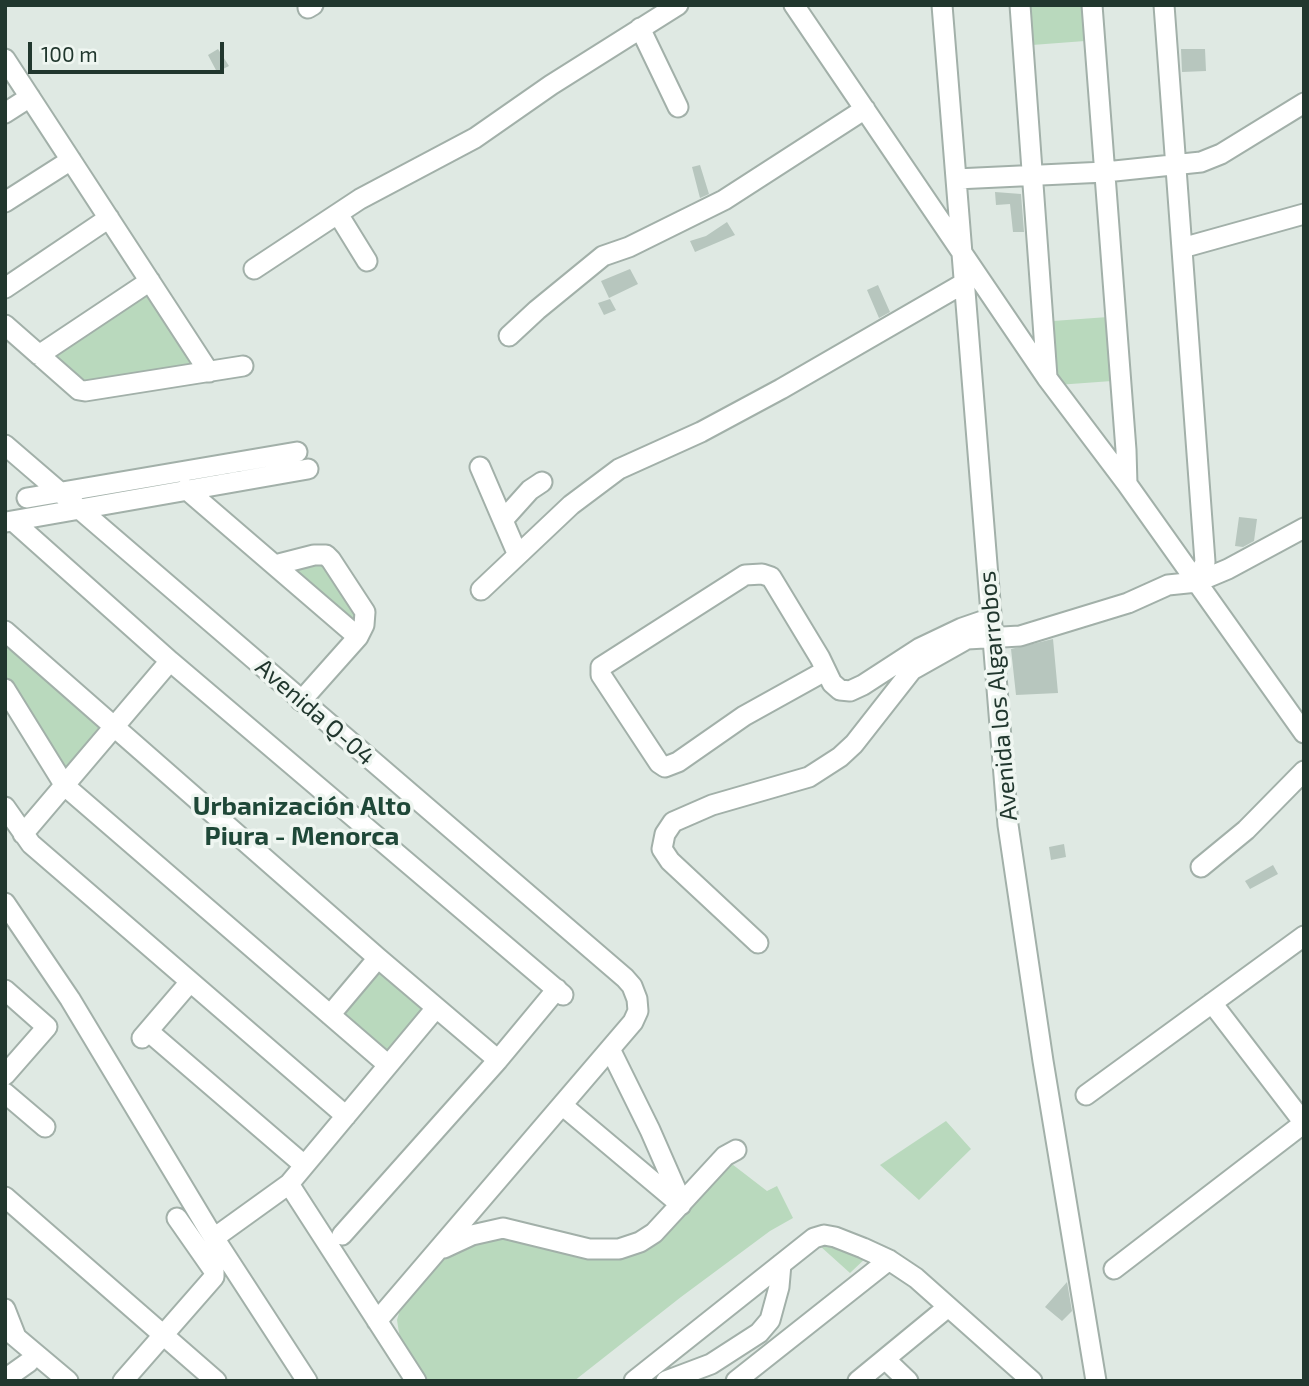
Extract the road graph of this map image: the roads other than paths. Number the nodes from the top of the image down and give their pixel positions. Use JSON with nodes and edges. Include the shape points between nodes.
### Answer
{"nodes":[{"id":1,"x":678,"y":5,"type":"edge"},
{"id":2,"x":794,"y":5,"type":"edge"},
{"id":3,"x":942,"y":5,"type":"edge"},
{"id":4,"x":1020,"y":5,"type":"edge"},
{"id":5,"x":1092,"y":5,"type":"edge"},
{"id":6,"x":1164,"y":5,"type":"edge"},
{"id":7,"x":640,"y":28,"type":"junction"},
{"id":8,"x":5,"y":59,"type":"edge"},
{"id":9,"x":30,"y":97,"type":"junction"},
{"id":10,"x":1304,"y":103,"type":"edge"},
{"id":11,"x":678,"y":107,"type":"dead end"},
{"id":12,"x":865,"y":109,"type":"junction"},
{"id":13,"x":5,"y":113,"type":"edge"},
{"id":14,"x":71,"y":160,"type":"junction"},
{"id":15,"x":1176,"y":166,"type":"junction"},
{"id":16,"x":1105,"y":172,"type":"junction"},
{"id":17,"x":1033,"y":174,"type":"junction"},
{"id":18,"x":956,"y":179,"type":"junction"},
{"id":19,"x":5,"y":202,"type":"edge"},
{"id":20,"x":338,"y":214,"type":"junction"},
{"id":21,"x":1304,"y":214,"type":"edge"},
{"id":22,"x":109,"y":218,"type":"junction"},
{"id":23,"x":1187,"y":246,"type":"junction"},
{"id":24,"x":962,"y":251,"type":"junction"},
{"id":25,"x":367,"y":261,"type":"dead end"},
{"id":26,"x":254,"y":269,"type":"dead end"},
{"id":27,"x":150,"y":281,"type":"junction"},
{"id":28,"x":966,"y":282,"type":"junction"},
{"id":29,"x":5,"y":289,"type":"edge"},
{"id":30,"x":5,"y":325,"type":"edge"},
{"id":31,"x":509,"y":336,"type":"dead end"},
{"id":32,"x":39,"y":355,"type":"junction"},
{"id":33,"x":243,"y":366,"type":"dead end"},
{"id":34,"x":209,"y":372,"type":"junction"},
{"id":35,"x":1048,"y":378,"type":"junction"},
{"id":36,"x":5,"y":445,"type":"edge"},
{"id":37,"x":297,"y":452,"type":"dead end"},
{"id":38,"x":480,"y":467,"type":"dead end"},
{"id":39,"x":308,"y":469,"type":"dead end"},
{"id":40,"x":542,"y":482,"type":"dead end"},
{"id":41,"x":1126,"y":484,"type":"junction"},
{"id":42,"x":186,"y":489,"type":"junction"},
{"id":43,"x":60,"y":491,"type":"junction"},
{"id":44,"x":27,"y":498,"type":"dead end"},
{"id":45,"x":79,"y":508,"type":"junction"},
{"id":46,"x":503,"y":520,"type":"junction"},
{"id":47,"x":9,"y":522,"type":"edge"},
{"id":48,"x":1304,"y":528,"type":"edge"},
{"id":49,"x":517,"y":554,"type":"junction"},
{"id":50,"x":275,"y":565,"type":"junction"},
{"id":51,"x":1197,"y":582,"type":"junction"},
{"id":52,"x":481,"y":590,"type":"dead end"},
{"id":53,"x":991,"y":628,"type":"junction"},
{"id":54,"x":5,"y":631,"type":"edge"},
{"id":55,"x":358,"y":637,"type":"junction"},
{"id":56,"x":170,"y":662,"type":"junction"},
{"id":57,"x":825,"y":671,"type":"junction"},
{"id":58,"x":5,"y":689,"type":"edge"},
{"id":59,"x":301,"y":701,"type":"junction"},
{"id":60,"x":114,"y":727,"type":"junction"},
{"id":61,"x":1304,"y":733,"type":"edge"},
{"id":62,"x":1304,"y":771,"type":"edge"},
{"id":63,"x":65,"y":786,"type":"junction"},
{"id":64,"x":5,"y":807,"type":"edge"},
{"id":65,"x":23,"y":834,"type":"junction"},
{"id":66,"x":1201,"y":867,"type":"dead end"},
{"id":67,"x":5,"y":903,"type":"edge"},
{"id":68,"x":1304,"y":936,"type":"edge"},
{"id":69,"x":758,"y":943,"type":"dead end"},
{"id":70,"x":378,"y":958,"type":"junction"},
{"id":71,"x":190,"y":982,"type":"junction"},
{"id":72,"x":5,"y":990,"type":"edge"},
{"id":73,"x":1212,"y":1003,"type":"junction"},
{"id":74,"x":436,"y":1008,"type":"junction"},
{"id":75,"x":330,"y":1015,"type":"junction"},
{"id":76,"x":610,"y":1049,"type":"junction"},
{"id":77,"x":498,"y":1060,"type":"junction"},
{"id":78,"x":387,"y":1064,"type":"junction"},
{"id":79,"x":5,"y":1075,"type":"edge"},
{"id":80,"x":5,"y":1093,"type":"edge"},
{"id":81,"x":1086,"y":1095,"type":"dead end"},
{"id":82,"x":562,"y":1105,"type":"junction"},
{"id":83,"x":346,"y":1116,"type":"junction"},
{"id":84,"x":1304,"y":1123,"type":"edge"},
{"id":85,"x":46,"y":1127,"type":"dead end"},
{"id":86,"x":736,"y":1150,"type":"dead end"},
{"id":87,"x":304,"y":1165,"type":"junction"},
{"id":88,"x":289,"y":1184,"type":"junction"},
{"id":89,"x":5,"y":1197,"type":"edge"},
{"id":90,"x":681,"y":1204,"type":"junction"},
{"id":91,"x":177,"y":1218,"type":"dead end"},
{"id":92,"x":342,"y":1235,"type":"dead end"},
{"id":93,"x":214,"y":1238,"type":"junction"},
{"id":94,"x":434,"y":1254,"type":"junction"},
{"id":95,"x":889,"y":1260,"type":"junction"},
{"id":96,"x":781,"y":1264,"type":"junction"},
{"id":97,"x":1114,"y":1269,"type":"dead end"},
{"id":98,"x":948,"y":1307,"type":"junction"},
{"id":99,"x":5,"y":1308,"type":"edge"},
{"id":100,"x":377,"y":1321,"type":"junction"},
{"id":101,"x":163,"y":1335,"type":"junction"},
{"id":102,"x":9,"y":1336,"type":"edge"},
{"id":103,"x":885,"y":1359,"type":"junction"},
{"id":104,"x":29,"y":1362,"type":"junction"},
{"id":105,"x":5,"y":1379,"type":"edge"},
{"id":106,"x":50,"y":1381,"type":"edge"},
{"id":107,"x":68,"y":1381,"type":"edge"},
{"id":108,"x":123,"y":1381,"type":"edge"},
{"id":109,"x":215,"y":1381,"type":"edge"},
{"id":110,"x":307,"y":1381,"type":"edge"},
{"id":111,"x":416,"y":1381,"type":"edge"},
{"id":112,"x":634,"y":1381,"type":"edge"},
{"id":113,"x":666,"y":1381,"type":"edge"},
{"id":114,"x":736,"y":1381,"type":"edge"},
{"id":115,"x":858,"y":1381,"type":"edge"},
{"id":116,"x":908,"y":1381,"type":"edge"},
{"id":117,"x":1032,"y":1381,"type":"edge"},
{"id":118,"x":1096,"y":1381,"type":"edge"}],
"edges":[{"from":1,"to":7,"type":"street"},
{"from":2,"to":12,"type":"street"},
{"from":3,"to":18,"type":"street","name":"Avenida los Algarrobos"},
{"from":4,"to":17,"type":"street"},
{"from":5,"to":16,"type":"street"},
{"from":6,"to":15,"type":"street"},
{"from":7,"to":11,"type":"street"},
{"from":7,"to":20,"type":"street","via":[[475,138]]},
{"from":8,"to":9,"type":"street"},
{"from":9,"to":13,"type":"street"},
{"from":9,"to":14,"type":"street"},
{"from":10,"to":15,"type":"street","via":[[1212,159]]},
{"from":12,"to":24,"type":"street"},
{"from":12,"to":31,"type":"street","via":[[724,200],[603,256]]},
{"from":14,"to":19,"type":"street"},
{"from":14,"to":22,"type":"street"},
{"from":15,"to":16,"type":"street"},
{"from":15,"to":23,"type":"street"},
{"from":16,"to":17,"type":"street"},
{"from":16,"to":41,"type":"street"},
{"from":17,"to":18,"type":"street"},
{"from":17,"to":35,"type":"street"},
{"from":18,"to":24,"type":"street","name":"Avenida los Algarrobos"},
{"from":20,"to":25,"type":"street"},
{"from":20,"to":26,"type":"street"},
{"from":21,"to":23,"type":"street"},
{"from":22,"to":27,"type":"street"},
{"from":22,"to":29,"type":"street"},
{"from":23,"to":51,"type":"street","via":[[1205,562]]},
{"from":24,"to":28,"type":"street","name":"Avenida los Algarrobos"},
{"from":24,"to":35,"type":"street"},
{"from":27,"to":32,"type":"street"},
{"from":27,"to":34,"type":"street"},
{"from":28,"to":49,"type":"street","via":[[781,389],[619,469]]},
{"from":28,"to":53,"type":"street","name":"Avenida los Algarrobos"},
{"from":30,"to":32,"type":"street"},
{"from":32,"to":34,"type":"street","via":[[85,391]]},
{"from":33,"to":34,"type":"street"},
{"from":35,"to":41,"type":"street"},
{"from":36,"to":43,"type":"street","name":"Avenida Q-04"},
{"from":37,"to":43,"type":"street"},
{"from":38,"to":46,"type":"street"},
{"from":39,"to":42,"type":"street"},
{"from":40,"to":46,"type":"street"},
{"from":41,"to":51,"type":"street"},
{"from":42,"to":45,"type":"street"},
{"from":42,"to":50,"type":"street"},
{"from":43,"to":44,"type":"street"},
{"from":43,"to":45,"type":"street","name":"Avenida Q-04"},
{"from":45,"to":47,"type":"street"},
{"from":45,"to":59,"type":"street","name":"Avenida Q-04"},
{"from":46,"to":49,"type":"street"},
{"from":47,"to":56,"type":"street"},
{"from":48,"to":51,"type":"street"},
{"from":49,"to":52,"type":"street"},
{"from":50,"to":55,"type":"street"},
{"from":50,"to":55,"type":"street","via":[[326,555],[365,612]]},
{"from":51,"to":53,"type":"street","via":[[1168,585],[1128,603],[1020,636]]},
{"from":51,"to":61,"type":"street"},
{"from":53,"to":57,"type":"street","via":[[962,628],[850,691],[840,690]]},
{"from":53,"to":69,"type":"street","via":[[912,670],[854,744],[809,777],[712,805],[673,822],[664,834],[662,849],[670,861]]},
{"from":53,"to":118,"type":"street","name":"Avenida los Algarrobos","via":[[1008,825]]},
{"from":54,"to":60,"type":"street"},
{"from":55,"to":59,"type":"street"},
{"from":56,"to":60,"type":"street"},
{"from":56,"to":77,"type":"street","via":[[560,992]]},
{"from":57,"to":57,"type":"street","via":[[771,577],[762,574],[745,575],[729,584],[601,667],[601,675],[665,767]]},
{"from":58,"to":63,"type":"street"},
{"from":59,"to":76,"type":"street","name":"Avenida Q-04","via":[[625,978],[632,986],[638,1011]]},
{"from":60,"to":63,"type":"street"},
{"from":60,"to":70,"type":"street"},
{"from":62,"to":66,"type":"street","via":[[1247,830]]},
{"from":63,"to":65,"type":"street"},
{"from":63,"to":75,"type":"street"},
{"from":64,"to":65,"type":"street"},
{"from":65,"to":71,"type":"street"},
{"from":67,"to":93,"type":"street","via":[[70,999]]},
{"from":68,"to":73,"type":"street"},
{"from":70,"to":74,"type":"street"},
{"from":70,"to":75,"type":"street"},
{"from":71,"to":83,"type":"street"},
{"from":71,"to":87,"type":"street","via":[[145,1035]]},
{"from":72,"to":79,"type":"street","via":[[47,1027]]},
{"from":73,"to":81,"type":"street"},
{"from":73,"to":84,"type":"street"},
{"from":74,"to":77,"type":"street"},
{"from":74,"to":78,"type":"street"},
{"from":75,"to":78,"type":"street"},
{"from":76,"to":82,"type":"street"},
{"from":76,"to":90,"type":"street"},
{"from":77,"to":92,"type":"street"},
{"from":78,"to":83,"type":"street"},
{"from":80,"to":85,"type":"street"},
{"from":82,"to":90,"type":"street"},
{"from":82,"to":94,"type":"street"},
{"from":83,"to":87,"type":"street"},
{"from":84,"to":97,"type":"street"},
{"from":86,"to":90,"type":"street"},
{"from":87,"to":88,"type":"street"},
{"from":88,"to":93,"type":"street"},
{"from":88,"to":100,"type":"street"},
{"from":89,"to":101,"type":"street"},
{"from":90,"to":94,"type":"street","via":[[653,1233],[619,1249],[589,1249],[503,1228],[472,1235]]},
{"from":91,"to":101,"type":"street","via":[[214,1277]]},
{"from":93,"to":110,"type":"street"},
{"from":94,"to":100,"type":"street"},
{"from":95,"to":96,"type":"street","via":[[824,1235]]},
{"from":95,"to":98,"type":"street"},
{"from":95,"to":114,"type":"street"},
{"from":96,"to":112,"type":"street"},
{"from":96,"to":113,"type":"street","via":[[770,1320],[759,1333],[711,1364]]},
{"from":98,"to":103,"type":"street"},
{"from":98,"to":117,"type":"street"},
{"from":99,"to":102,"type":"street"},
{"from":100,"to":111,"type":"street"},
{"from":101,"to":108,"type":"street"},
{"from":101,"to":109,"type":"street"},
{"from":102,"to":104,"type":"street"},
{"from":102,"to":107,"type":"street"},
{"from":103,"to":115,"type":"street"},
{"from":103,"to":116,"type":"street"},
{"from":104,"to":105,"type":"street"},
{"from":104,"to":106,"type":"street"}]}
